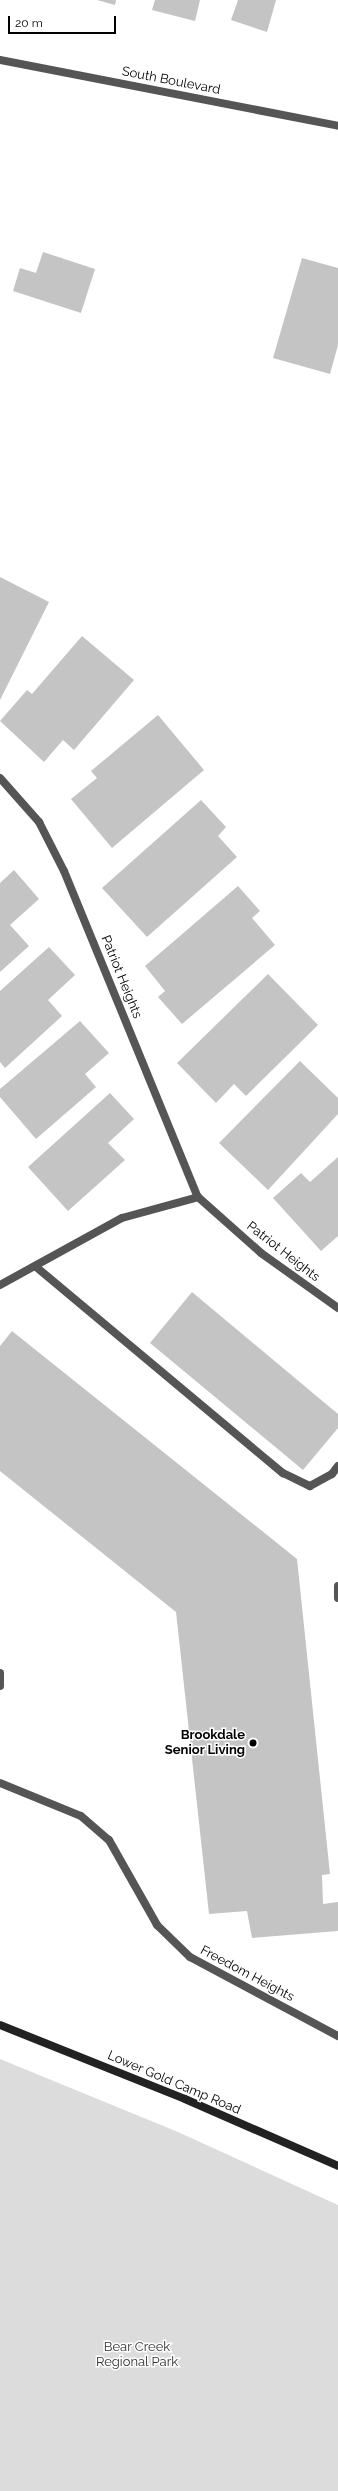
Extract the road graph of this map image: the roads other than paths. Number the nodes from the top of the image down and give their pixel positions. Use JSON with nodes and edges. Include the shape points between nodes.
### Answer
{"nodes":[{"id":1,"x":0,"y":60,"type":"edge"},
{"id":2,"x":338,"y":126,"type":"edge"},
{"id":3,"x":0,"y":778,"type":"edge"},
{"id":4,"x":198,"y":1196,"type":"junction"},
{"id":5,"x":36,"y":1266,"type":"junction"},
{"id":6,"x":0,"y":1285,"type":"edge"},
{"id":7,"x":338,"y":1308,"type":"edge"},
{"id":8,"x":338,"y":1466,"type":"edge"},
{"id":9,"x":338,"y":1586,"type":"edge"},
{"id":10,"x":338,"y":1598,"type":"edge"},
{"id":11,"x":0,"y":1673,"type":"edge"},
{"id":12,"x":0,"y":1686,"type":"edge"},
{"id":13,"x":0,"y":1783,"type":"edge"},
{"id":14,"x":0,"y":2025,"type":"edge"},
{"id":15,"x":338,"y":2036,"type":"edge"},
{"id":16,"x":338,"y":2166,"type":"edge"}],
"edges":[{"from":1,"to":2,"type":"street","name":"South Boulevard"},
{"from":3,"to":4,"type":"street","name":"Patriot Heights","via":[[39,822],[64,870]]},
{"from":4,"to":5,"type":"street","via":[[122,1218]]},
{"from":4,"to":7,"type":"street","name":"Patriot Heights","via":[[261,1253]]},
{"from":5,"to":6,"type":"street"},
{"from":5,"to":8,"type":"street","via":[[283,1473],[310,1486],[332,1474]]},
{"from":9,"to":10,"type":"street"},
{"from":11,"to":12,"type":"street"},
{"from":13,"to":15,"type":"street","name":"Freedom Heights","via":[[81,1816],[109,1840],[158,1925],[190,1957]]},
{"from":14,"to":16,"type":"street","name":"Lower Gold Camp Road","via":[[185,2099]]}]}
